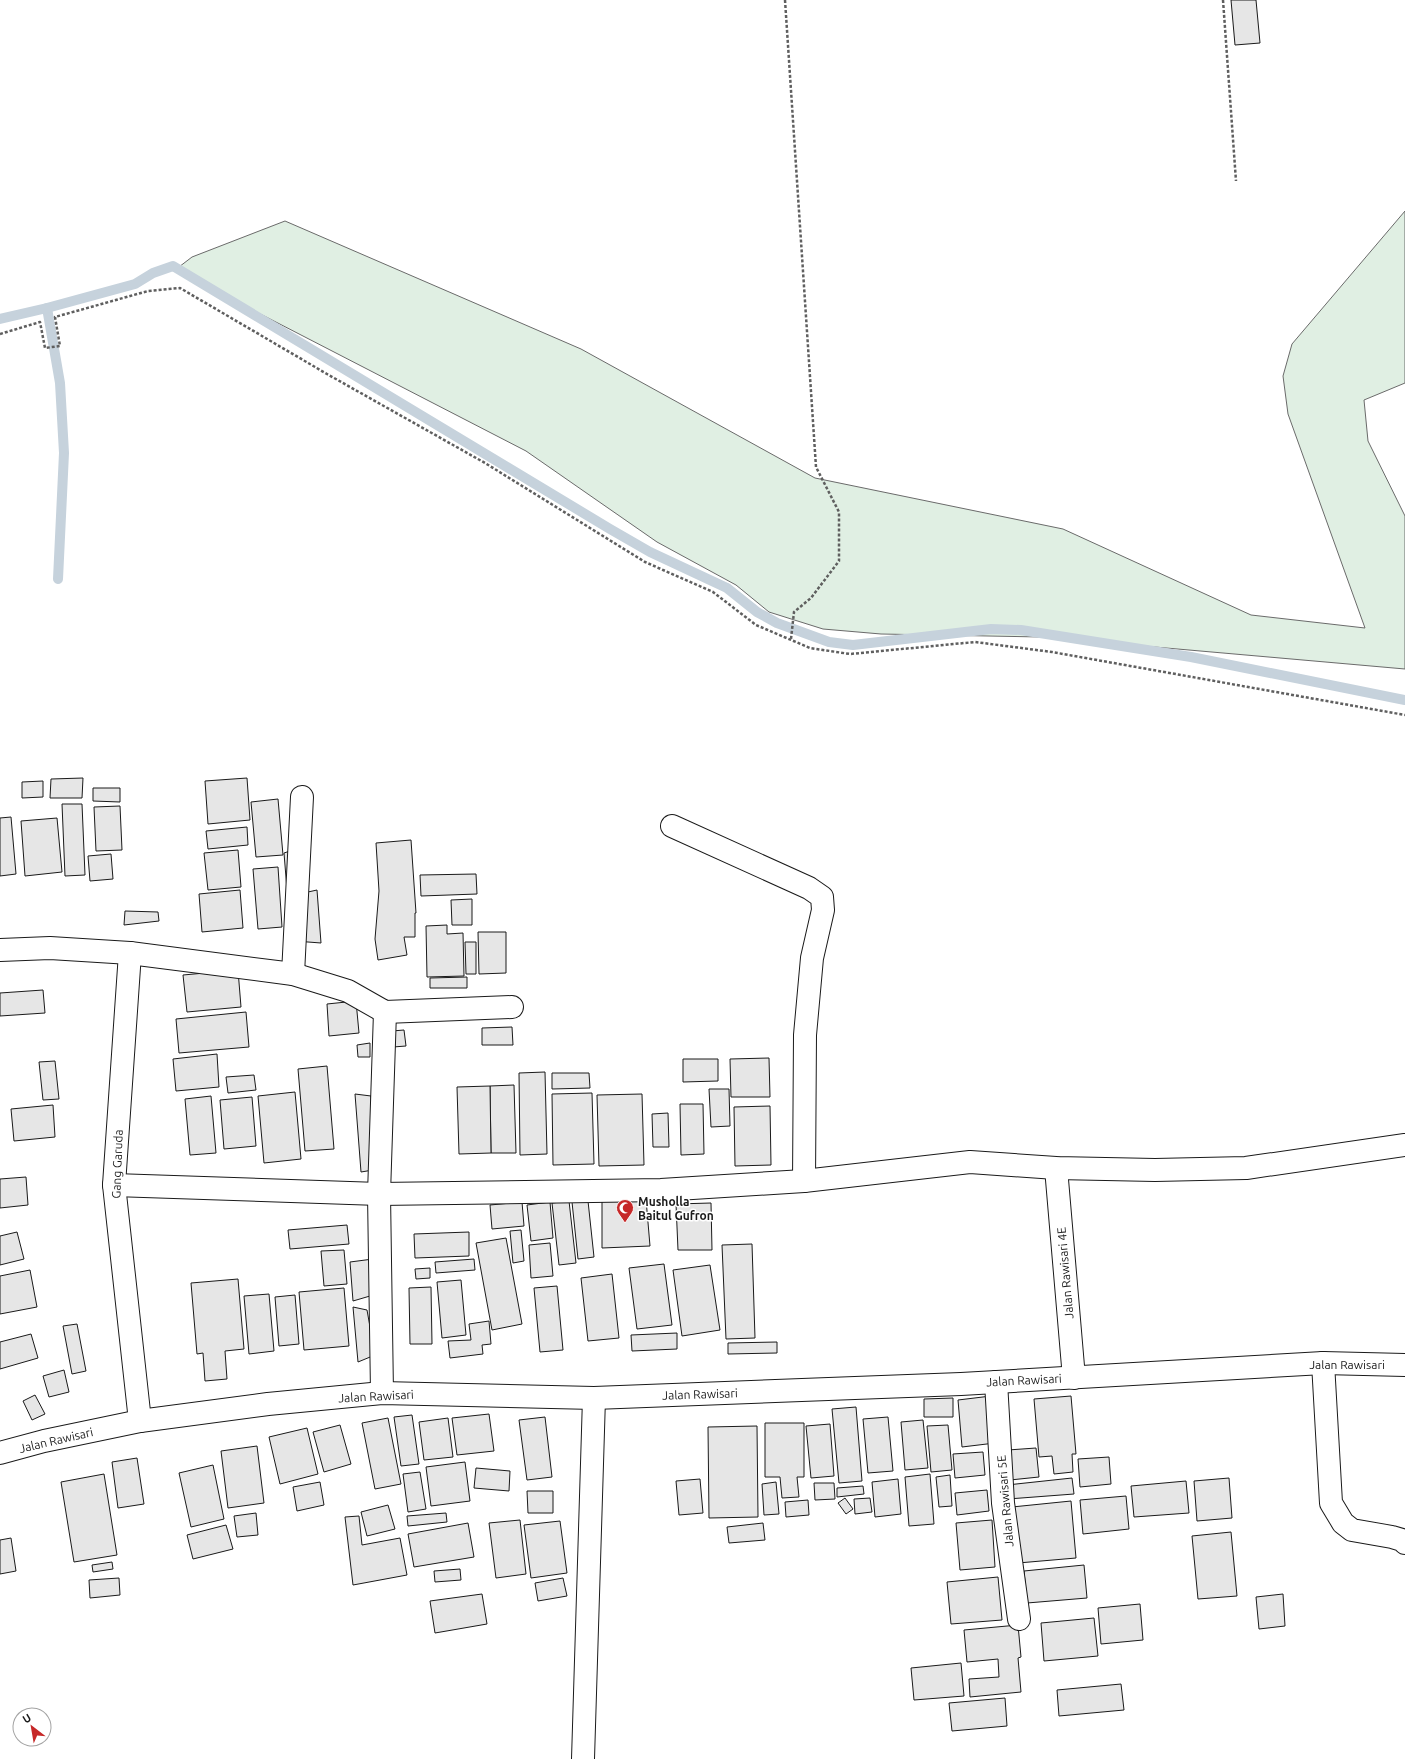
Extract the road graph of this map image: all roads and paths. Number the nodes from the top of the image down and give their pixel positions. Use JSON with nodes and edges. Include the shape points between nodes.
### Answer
{"nodes":[{"id":1,"x":785,"y":0,"type":"edge"},
{"id":2,"x":1223,"y":0,"type":"edge"},
{"id":3,"x":1236,"y":181,"type":"dead end"},
{"id":4,"x":0,"y":334,"type":"edge"},
{"id":5,"x":791,"y":639,"type":"junction"},
{"id":6,"x":1405,"y":715,"type":"edge"},
{"id":7,"x":302,"y":797,"type":"dead end"},
{"id":8,"x":672,"y":826,"type":"dead end"},
{"id":9,"x":0,"y":950,"type":"edge"},
{"id":10,"x":130,"y":953,"type":"junction"},
{"id":11,"x":293,"y":974,"type":"junction"},
{"id":12,"x":512,"y":1007,"type":"dead end"},
{"id":13,"x":385,"y":1012,"type":"junction"},
{"id":14,"x":1405,"y":1145,"type":"edge"},
{"id":15,"x":1056,"y":1168,"type":"junction"},
{"id":16,"x":804,"y":1181,"type":"junction"},
{"id":17,"x":114,"y":1185,"type":"junction"},
{"id":18,"x":379,"y":1194,"type":"junction"},
{"id":19,"x":1323,"y":1363,"type":"junction"},
{"id":20,"x":1405,"y":1365,"type":"edge"},
{"id":21,"x":1074,"y":1378,"type":"junction"},
{"id":22,"x":996,"y":1382,"type":"junction"},
{"id":23,"x":382,"y":1393,"type":"junction"},
{"id":24,"x":594,"y":1398,"type":"junction"},
{"id":25,"x":140,"y":1421,"type":"junction"},
{"id":26,"x":0,"y":1453,"type":"edge"},
{"id":27,"x":1405,"y":1543,"type":"edge"},
{"id":28,"x":1019,"y":1619,"type":"dead end"},
{"id":29,"x":583,"y":1759,"type":"edge"}],
"edges":[{"from":1,"to":5,"type":"path","via":[[816,467],[839,512],[839,561],[811,598],[794,612]]},
{"from":2,"to":3,"type":"path"},
{"from":4,"to":5,"type":"path","via":[[40,322],[45,348],[60,346],[55,317],[148,291],[180,288],[320,371],[485,463],[645,562],[714,592],[756,625]]},
{"from":5,"to":6,"type":"path","via":[[810,648],[850,654],[975,642],[1052,652]]},
{"from":7,"to":11,"type":"street"},
{"from":8,"to":16,"type":"street","via":[[810,888],[822,897],[823,910],[812,958],[805,1035]]},
{"from":9,"to":10,"type":"street","via":[[50,948]]},
{"from":10,"to":11,"type":"street"},
{"from":10,"to":17,"type":"street","name":"Gang Garuda"},
{"from":11,"to":13,"type":"street","via":[[348,991]]},
{"from":12,"to":13,"type":"street"},
{"from":13,"to":18,"type":"street"},
{"from":14,"to":15,"type":"street","via":[[1246,1168]]},
{"from":15,"to":16,"type":"street","via":[[970,1162]]},
{"from":15,"to":21,"type":"street","name":"Jalan Rawisari 4E"},
{"from":16,"to":18,"type":"street","via":[[661,1190]]},
{"from":17,"to":18,"type":"street"},
{"from":17,"to":25,"type":"street","name":"Gang Garuda"},
{"from":18,"to":23,"type":"street"},
{"from":19,"to":20,"type":"street","name":"Jalan Rawisari"},
{"from":19,"to":21,"type":"street","name":"Jalan Rawisari"},
{"from":19,"to":27,"type":"street","via":[[1331,1503],[1343,1524],[1352,1530],[1392,1537]]},
{"from":21,"to":22,"type":"street","name":"Jalan Rawisari"},
{"from":22,"to":24,"type":"street","name":"Jalan Rawisari"},
{"from":22,"to":28,"type":"street","name":"Jalan Rawisari 5E","via":[[1003,1503]]},
{"from":23,"to":24,"type":"street","name":"Jalan Rawisari"},
{"from":23,"to":25,"type":"street","name":"Jalan Rawisari","via":[[268,1404]]},
{"from":24,"to":29,"type":"street"},
{"from":25,"to":26,"type":"street","name":"Jalan Rawisari"}]}
